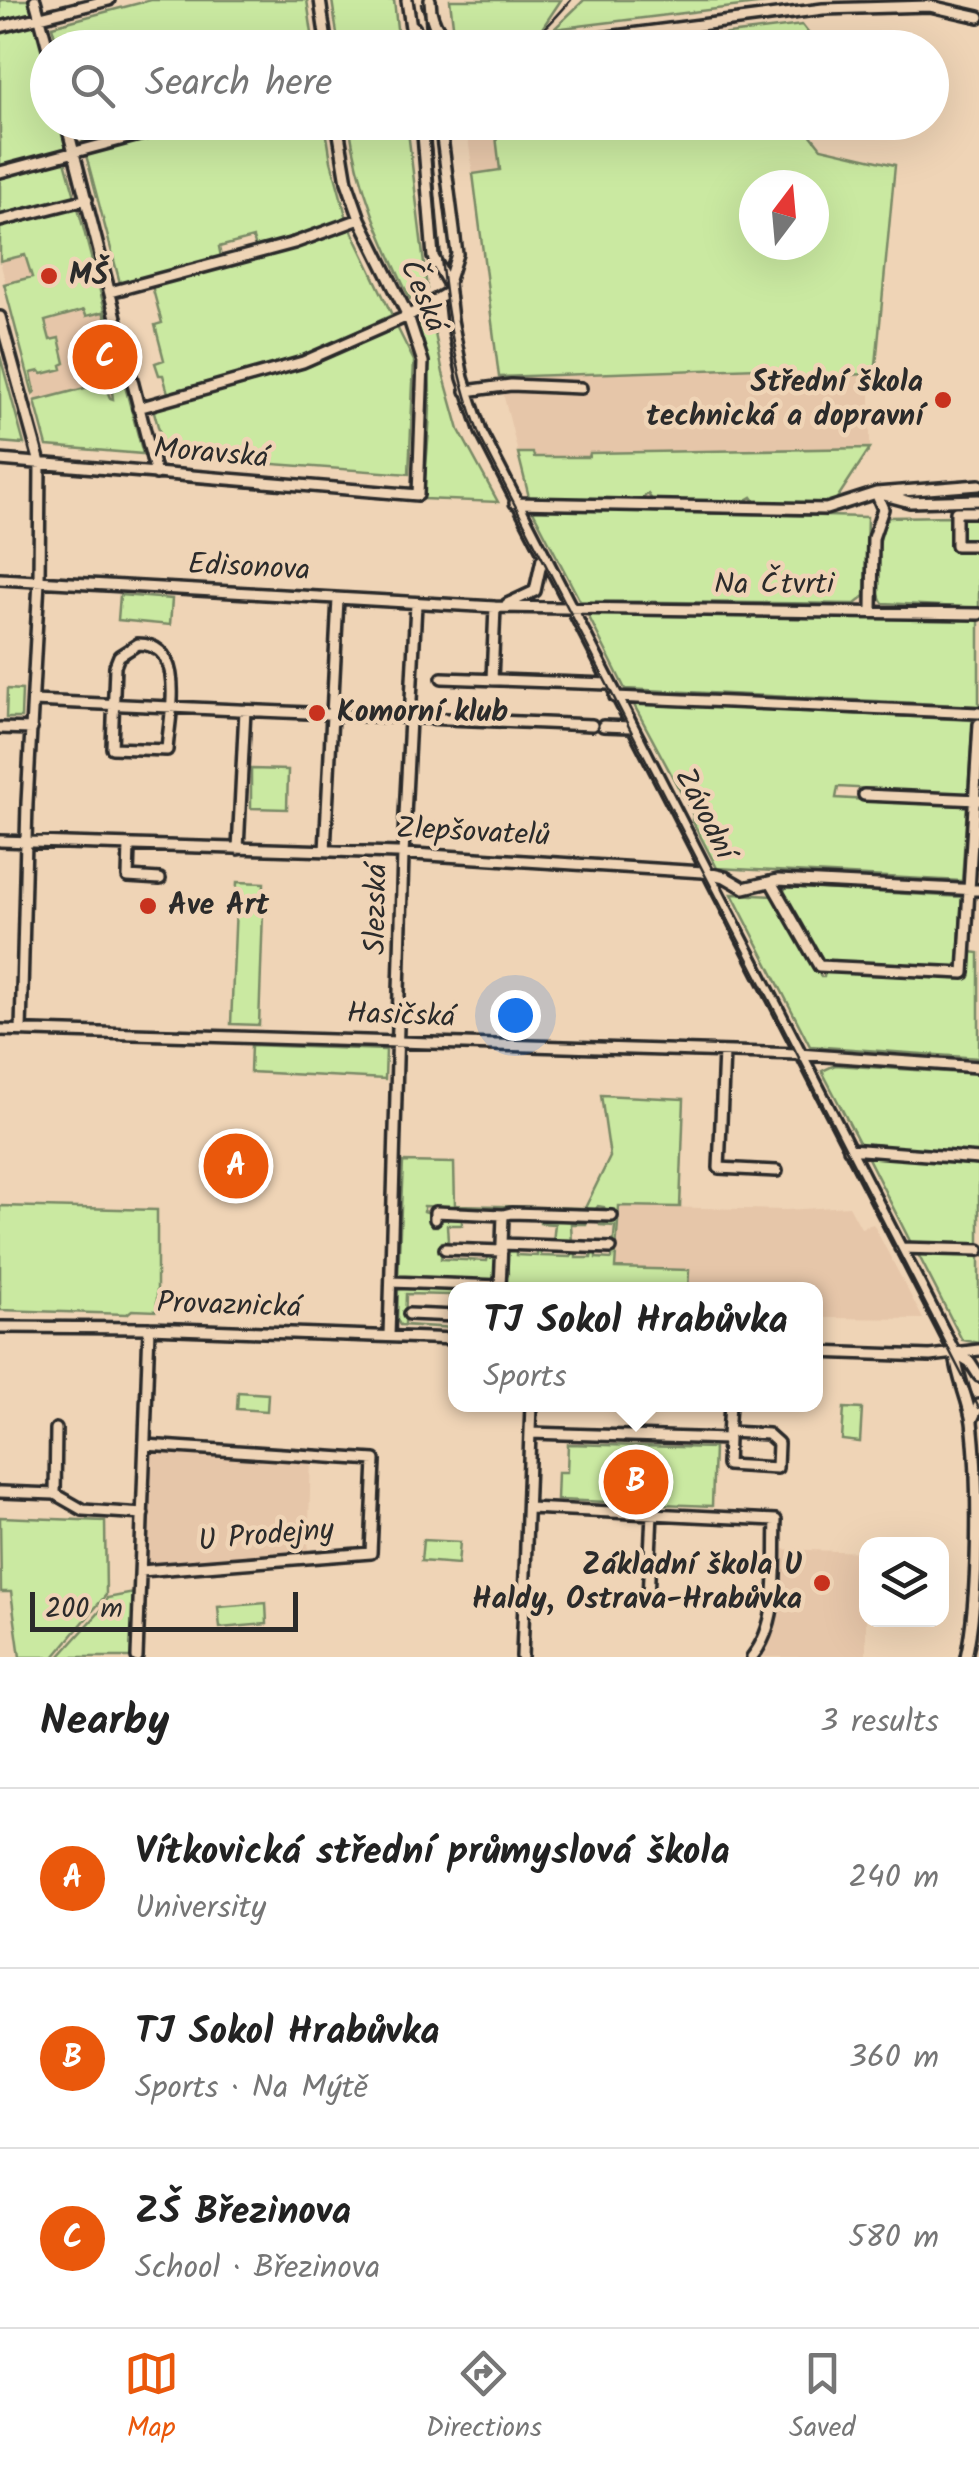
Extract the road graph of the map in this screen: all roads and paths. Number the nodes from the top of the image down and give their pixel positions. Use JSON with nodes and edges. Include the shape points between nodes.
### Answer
{"nodes":[{"id":1,"x":35,"y":0,"type":"edge"},
{"id":2,"x":109,"y":0,"type":"edge"},
{"id":3,"x":320,"y":0,"type":"edge"},
{"id":4,"x":407,"y":0,"type":"edge"},
{"id":5,"x":822,"y":4,"type":"edge"},
{"id":6,"x":430,"y":6,"type":"edge"},
{"id":7,"x":408,"y":14,"type":"junction"},
{"id":8,"x":979,"y":17,"type":"edge"},
{"id":9,"x":40,"y":19,"type":"junction"},
{"id":10,"x":0,"y":28,"type":"edge"},
{"id":11,"x":43,"y":30,"type":"edge"},
{"id":12,"x":324,"y":30,"type":"edge"},
{"id":13,"x":411,"y":30,"type":"edge"},
{"id":14,"x":415,"y":30,"type":"edge"},
{"id":15,"x":440,"y":30,"type":"edge"},
{"id":16,"x":650,"y":30,"type":"edge"},
{"id":17,"x":71,"y":140,"type":"edge"},
{"id":18,"x":120,"y":140,"type":"edge"},
{"id":19,"x":341,"y":140,"type":"edge"},
{"id":20,"x":423,"y":140,"type":"edge"},
{"id":21,"x":442,"y":140,"type":"edge"},
{"id":22,"x":74,"y":152,"type":"junction"},
{"id":23,"x":0,"y":172,"type":"edge"},
{"id":24,"x":87,"y":199,"type":"junction"},
{"id":25,"x":360,"y":219,"type":"junction"},
{"id":26,"x":0,"y":221,"type":"edge"},
{"id":27,"x":448,"y":287,"type":"junction"},
{"id":28,"x":110,"y":292,"type":"junction"},
{"id":29,"x":408,"y":316,"type":"junction"},
{"id":30,"x":0,"y":320,"type":"edge"},
{"id":31,"x":581,"y":388,"type":"dead end"},
{"id":32,"x":466,"y":390,"type":"junction"},
{"id":33,"x":138,"y":408,"type":"junction"},
{"id":34,"x":0,"y":460,"type":"edge"},
{"id":35,"x":40,"y":463,"type":"junction"},
{"id":36,"x":156,"y":474,"type":"junction"},
{"id":37,"x":979,"y":485,"type":"edge"},
{"id":38,"x":876,"y":493,"type":"junction"},
{"id":39,"x":418,"y":495,"type":"joint"},
{"id":40,"x":979,"y":500,"type":"edge"},
{"id":41,"x":515,"y":503,"type":"junction"},
{"id":42,"x":979,"y":512,"type":"edge"},
{"id":43,"x":979,"y":546,"type":"edge"},
{"id":44,"x":542,"y":556,"type":"junction"},
{"id":45,"x":0,"y":579,"type":"edge"},
{"id":46,"x":39,"y":581,"type":"junction"},
{"id":47,"x":338,"y":598,"type":"junction"},
{"id":48,"x":416,"y":604,"type":"junction"},
{"id":49,"x":495,"y":607,"type":"junction"},
{"id":50,"x":569,"y":608,"type":"junction"},
{"id":51,"x":872,"y":610,"type":"junction"},
{"id":52,"x":979,"y":614,"type":"edge"},
{"id":53,"x":442,"y":678,"type":"dead end"},
{"id":54,"x":492,"y":680,"type":"junction"},
{"id":55,"x":608,"y":684,"type":"junction"},
{"id":56,"x":615,"y":697,"type":"junction"},
{"id":57,"x":33,"y":701,"type":"junction"},
{"id":58,"x":114,"y":704,"type":"junction"},
{"id":59,"x":170,"y":707,"type":"junction"},
{"id":60,"x":245,"y":710,"type":"junction"},
{"id":61,"x":308,"y":713,"type":"dead end"},
{"id":62,"x":330,"y":714,"type":"junction"},
{"id":63,"x":979,"y":714,"type":"edge"},
{"id":64,"x":410,"y":716,"type":"junction"},
{"id":65,"x":979,"y":724,"type":"edge"},
{"id":66,"x":592,"y":725,"type":"dead end"},
{"id":67,"x":603,"y":726,"type":"dead end"},
{"id":68,"x":631,"y":727,"type":"junction"},
{"id":69,"x":0,"y":728,"type":"edge"},
{"id":70,"x":32,"y":729,"type":"junction"},
{"id":71,"x":864,"y":794,"type":"dead end"},
{"id":72,"x":976,"y":800,"type":"edge"},
{"id":73,"x":0,"y":842,"type":"edge"},
{"id":74,"x":26,"y":842,"type":"junction"},
{"id":75,"x":129,"y":846,"type":"junction"},
{"id":76,"x":238,"y":849,"type":"junction"},
{"id":77,"x":325,"y":851,"type":"junction"},
{"id":78,"x":403,"y":854,"type":"junction"},
{"id":79,"x":705,"y":872,"type":"junction"},
{"id":80,"x":160,"y":878,"type":"dead end"},
{"id":81,"x":770,"y":882,"type":"junction"},
{"id":82,"x":973,"y":890,"type":"edge"},
{"id":83,"x":966,"y":945,"type":"junction"},
{"id":84,"x":979,"y":946,"type":"edge"},
{"id":85,"x":0,"y":1030,"type":"edge"},
{"id":86,"x":21,"y":1030,"type":"junction"},
{"id":87,"x":399,"y":1041,"type":"junction"},
{"id":88,"x":724,"y":1052,"type":"junction"},
{"id":89,"x":800,"y":1055,"type":"junction"},
{"id":90,"x":979,"y":1066,"type":"edge"},
{"id":91,"x":849,"y":1149,"type":"junction"},
{"id":92,"x":979,"y":1159,"type":"edge"},
{"id":93,"x":778,"y":1170,"type":"dead end"},
{"id":94,"x":503,"y":1215,"type":"junction"},
{"id":95,"x":612,"y":1216,"type":"dead end"},
{"id":96,"x":435,"y":1219,"type":"dead end"},
{"id":97,"x":502,"y":1248,"type":"junction"},
{"id":98,"x":611,"y":1248,"type":"dead end"},
{"id":99,"x":900,"y":1248,"type":"junction"},
{"id":100,"x":445,"y":1249,"type":"dead end"},
{"id":101,"x":979,"y":1250,"type":"edge"},
{"id":102,"x":391,"y":1282,"type":"junction"},
{"id":103,"x":500,"y":1282,"type":"edge"},
{"id":104,"x":448,"y":1286,"type":"edge"},
{"id":105,"x":409,"y":1314,"type":"dead end"},
{"id":106,"x":448,"y":1316,"type":"edge"},
{"id":107,"x":0,"y":1328,"type":"edge"},
{"id":108,"x":150,"y":1328,"type":"junction"},
{"id":109,"x":389,"y":1336,"type":"junction"},
{"id":110,"x":448,"y":1340,"type":"edge"},
{"id":111,"x":979,"y":1350,"type":"edge"},
{"id":112,"x":823,"y":1352,"type":"edge"},
{"id":113,"x":955,"y":1354,"type":"junction"},
{"id":114,"x":979,"y":1376,"type":"edge"},
{"id":115,"x":979,"y":1405,"type":"edge"},
{"id":116,"x":531,"y":1412,"type":"edge"},
{"id":117,"x":730,"y":1412,"type":"edge"},
{"id":118,"x":972,"y":1420,"type":"junction"},
{"id":119,"x":56,"y":1429,"type":"dead end"},
{"id":120,"x":530,"y":1433,"type":"junction"},
{"id":121,"x":728,"y":1436,"type":"junction"},
{"id":122,"x":145,"y":1445,"type":"junction"},
{"id":123,"x":0,"y":1492,"type":"edge"},
{"id":124,"x":55,"y":1494,"type":"junction"},
{"id":125,"x":528,"y":1508,"type":"junction"},
{"id":126,"x":143,"y":1514,"type":"junction"},
{"id":127,"x":652,"y":1514,"type":"junction"},
{"id":128,"x":141,"y":1571,"type":"junction"},
{"id":129,"x":648,"y":1598,"type":"dead end"},
{"id":130,"x":137,"y":1657,"type":"edge"},
{"id":131,"x":522,"y":1657,"type":"edge"},
{"id":132,"x":752,"y":1657,"type":"edge"},
{"id":133,"x":966,"y":1657,"type":"edge"}],
"edges":[{"from":1,"to":9,"type":"street"},
{"from":2,"to":9,"type":"street"},
{"from":3,"to":12,"type":"street"},
{"from":4,"to":7,"type":"street"},
{"from":5,"to":8,"type":"street","via":[[930,6]]},
{"from":5,"to":16,"type":"street"},
{"from":6,"to":15,"type":"street"},
{"from":7,"to":13,"type":"street"},
{"from":7,"to":14,"type":"street"},
{"from":9,"to":10,"type":"street"},
{"from":9,"to":11,"type":"street"},
{"from":17,"to":22,"type":"street"},
{"from":18,"to":22,"type":"street"},
{"from":19,"to":25,"type":"street","name":"Česká"},
{"from":20,"to":27,"type":"street","name":"Závodní","via":[[433,256]]},
{"from":21,"to":27,"type":"street","name":"Závodní","via":[[457,254]]},
{"from":22,"to":23,"type":"street"},
{"from":22,"to":24,"type":"street"},
{"from":24,"to":26,"type":"street"},
{"from":24,"to":28,"type":"street"},
{"from":25,"to":28,"type":"street","via":[[294,244]]},
{"from":25,"to":29,"type":"street","name":"Česká"},
{"from":27,"to":29,"type":"street"},
{"from":27,"to":32,"type":"street","name":"Závodní"},
{"from":28,"to":33,"type":"street"},
{"from":29,"to":33,"type":"street","via":[[303,362]]},
{"from":29,"to":39,"type":"street","name":"Česká","via":[[422,362]]},
{"from":30,"to":35,"type":"street"},
{"from":31,"to":32,"type":"street"},
{"from":32,"to":41,"type":"street","name":"Závodní"},
{"from":33,"to":36,"type":"street"},
{"from":34,"to":35,"type":"street","name":"Moravská"},
{"from":35,"to":36,"type":"street","name":"Moravská"},
{"from":35,"to":46,"type":"street"},
{"from":36,"to":39,"type":"street","name":"Moravská"},
{"from":37,"to":38,"type":"street"},
{"from":38,"to":40,"type":"street","via":[[910,502]]},
{"from":38,"to":41,"type":"street","via":[[826,509]]},
{"from":38,"to":51,"type":"street","via":[[883,509],[873,538]]},
{"from":41,"to":44,"type":"street","name":"Závodní"},
{"from":42,"to":43,"type":"street","via":[[956,512],[956,545]]},
{"from":44,"to":49,"type":"street","via":[[535,590]]},
{"from":44,"to":50,"type":"street","name":"Závodní"},
{"from":45,"to":46,"type":"street","name":"Edisonova"},
{"from":46,"to":47,"type":"street","name":"Edisonova"},
{"from":46,"to":57,"type":"street"},
{"from":47,"to":48,"type":"street","name":"Edisonova"},
{"from":47,"to":62,"type":"street"},
{"from":48,"to":49,"type":"street","name":"Edisonova"},
{"from":48,"to":64,"type":"street","name":"Slezská"},
{"from":49,"to":50,"type":"street","name":"Edisonova"},
{"from":49,"to":54,"type":"street"},
{"from":50,"to":51,"type":"street","name":"Na Čtvrti"},
{"from":50,"to":55,"type":"street","name":"Závodní"},
{"from":51,"to":52,"type":"street","name":"Na Čtvrti"},
{"from":53,"to":54,"type":"street"},
{"from":54,"to":55,"type":"street"},
{"from":55,"to":56,"type":"street","name":"Závodní"},
{"from":56,"to":63,"type":"street"},
{"from":56,"to":68,"type":"street","name":"Závodní"},
{"from":57,"to":58,"type":"street"},
{"from":57,"to":70,"type":"street"},
{"from":58,"to":59,"type":"street"},
{"from":58,"to":59,"type":"street","via":[[112,748],[166,750]]},
{"from":58,"to":59,"type":"street","via":[[119,656],[147,644],[167,658]]},
{"from":59,"to":60,"type":"street"},
{"from":60,"to":61,"type":"street"},
{"from":60,"to":76,"type":"street"},
{"from":62,"to":64,"type":"street"},
{"from":62,"to":77,"type":"street"},
{"from":64,"to":66,"type":"street"},
{"from":64,"to":78,"type":"street","name":"Slezská"},
{"from":65,"to":72,"type":"street"},
{"from":67,"to":68,"type":"street"},
{"from":68,"to":79,"type":"street","name":"Závodní"},
{"from":69,"to":70,"type":"street"},
{"from":70,"to":74,"type":"street"},
{"from":71,"to":72,"type":"street"},
{"from":72,"to":82,"type":"street"},
{"from":73,"to":74,"type":"street","name":"Zlepšovatelů"},
{"from":74,"to":75,"type":"street","name":"Zlepšovatelů"},
{"from":74,"to":86,"type":"street"},
{"from":75,"to":76,"type":"street","name":"Zlepšovatelů"},
{"from":75,"to":80,"type":"street","via":[[128,878]]},
{"from":76,"to":77,"type":"street","name":"Zlepšovatelů"},
{"from":77,"to":78,"type":"street","name":"Zlepšovatelů"},
{"from":78,"to":79,"type":"street","name":"Zlepšovatelů"},
{"from":78,"to":87,"type":"street","name":"Slezská"},
{"from":79,"to":81,"type":"street","name":"Zlepšovatelů","via":[[744,888]]},
{"from":79,"to":89,"type":"street","name":"Závodní"},
{"from":81,"to":82,"type":"street","name":"Zlepšovatelů"},
{"from":81,"to":83,"type":"street","via":[[819,966],[964,974]]},
{"from":82,"to":83,"type":"street"},
{"from":83,"to":84,"type":"street"},
{"from":85,"to":86,"type":"street","name":"Hasičská"},
{"from":86,"to":87,"type":"street","name":"Hasičská"},
{"from":87,"to":88,"type":"street","name":"Hasičská"},
{"from":87,"to":102,"type":"street","name":"Slezská"},
{"from":88,"to":89,"type":"street","name":"Hasičská"},
{"from":88,"to":93,"type":"street","via":[[719,1168]]},
{"from":89,"to":90,"type":"street","name":"Hasičská"},
{"from":89,"to":91,"type":"street","name":"Závodní"},
{"from":91,"to":92,"type":"street"},
{"from":91,"to":99,"type":"street","name":"Závodní"},
{"from":94,"to":95,"type":"street"},
{"from":94,"to":96,"type":"street","via":[[435,1212]]},
{"from":94,"to":97,"type":"street"},
{"from":97,"to":98,"type":"street"},
{"from":97,"to":100,"type":"street"},
{"from":97,"to":103,"type":"street"},
{"from":99,"to":101,"type":"street"},
{"from":99,"to":113,"type":"street","name":"Závodní"},
{"from":102,"to":104,"type":"street"},
{"from":102,"to":109,"type":"street","name":"Slezská"},
{"from":105,"to":106,"type":"street"},
{"from":107,"to":108,"type":"street","name":"Provaznická"},
{"from":108,"to":109,"type":"street","name":"Provaznická"},
{"from":108,"to":122,"type":"street"},
{"from":109,"to":110,"type":"street","name":"Provaznická"},
{"from":111,"to":113,"type":"street"},
{"from":112,"to":113,"type":"street"},
{"from":113,"to":114,"type":"street"},
{"from":113,"to":118,"type":"street"},
{"from":115,"to":118,"type":"street"},
{"from":116,"to":120,"type":"street"},
{"from":117,"to":121,"type":"street"},
{"from":118,"to":133,"type":"street","via":[[977,1498]]},
{"from":119,"to":124,"type":"street"},
{"from":120,"to":121,"type":"street"},
{"from":120,"to":125,"type":"street"},
{"from":121,"to":121,"type":"street","via":[[727,1465],[777,1468],[778,1443],[768,1434]]},
{"from":122,"to":126,"type":"street"},
{"from":122,"to":128,"type":"street","name":"U Prodejny","via":[[375,1460],[372,1553]]},
{"from":123,"to":124,"type":"street"},
{"from":124,"to":126,"type":"street","via":[[83,1510]]},
{"from":125,"to":127,"type":"street"},
{"from":125,"to":131,"type":"street"},
{"from":126,"to":128,"type":"street"},
{"from":127,"to":129,"type":"street"},
{"from":127,"to":132,"type":"street","via":[[776,1520],[770,1618]]},
{"from":128,"to":130,"type":"street"}]}
